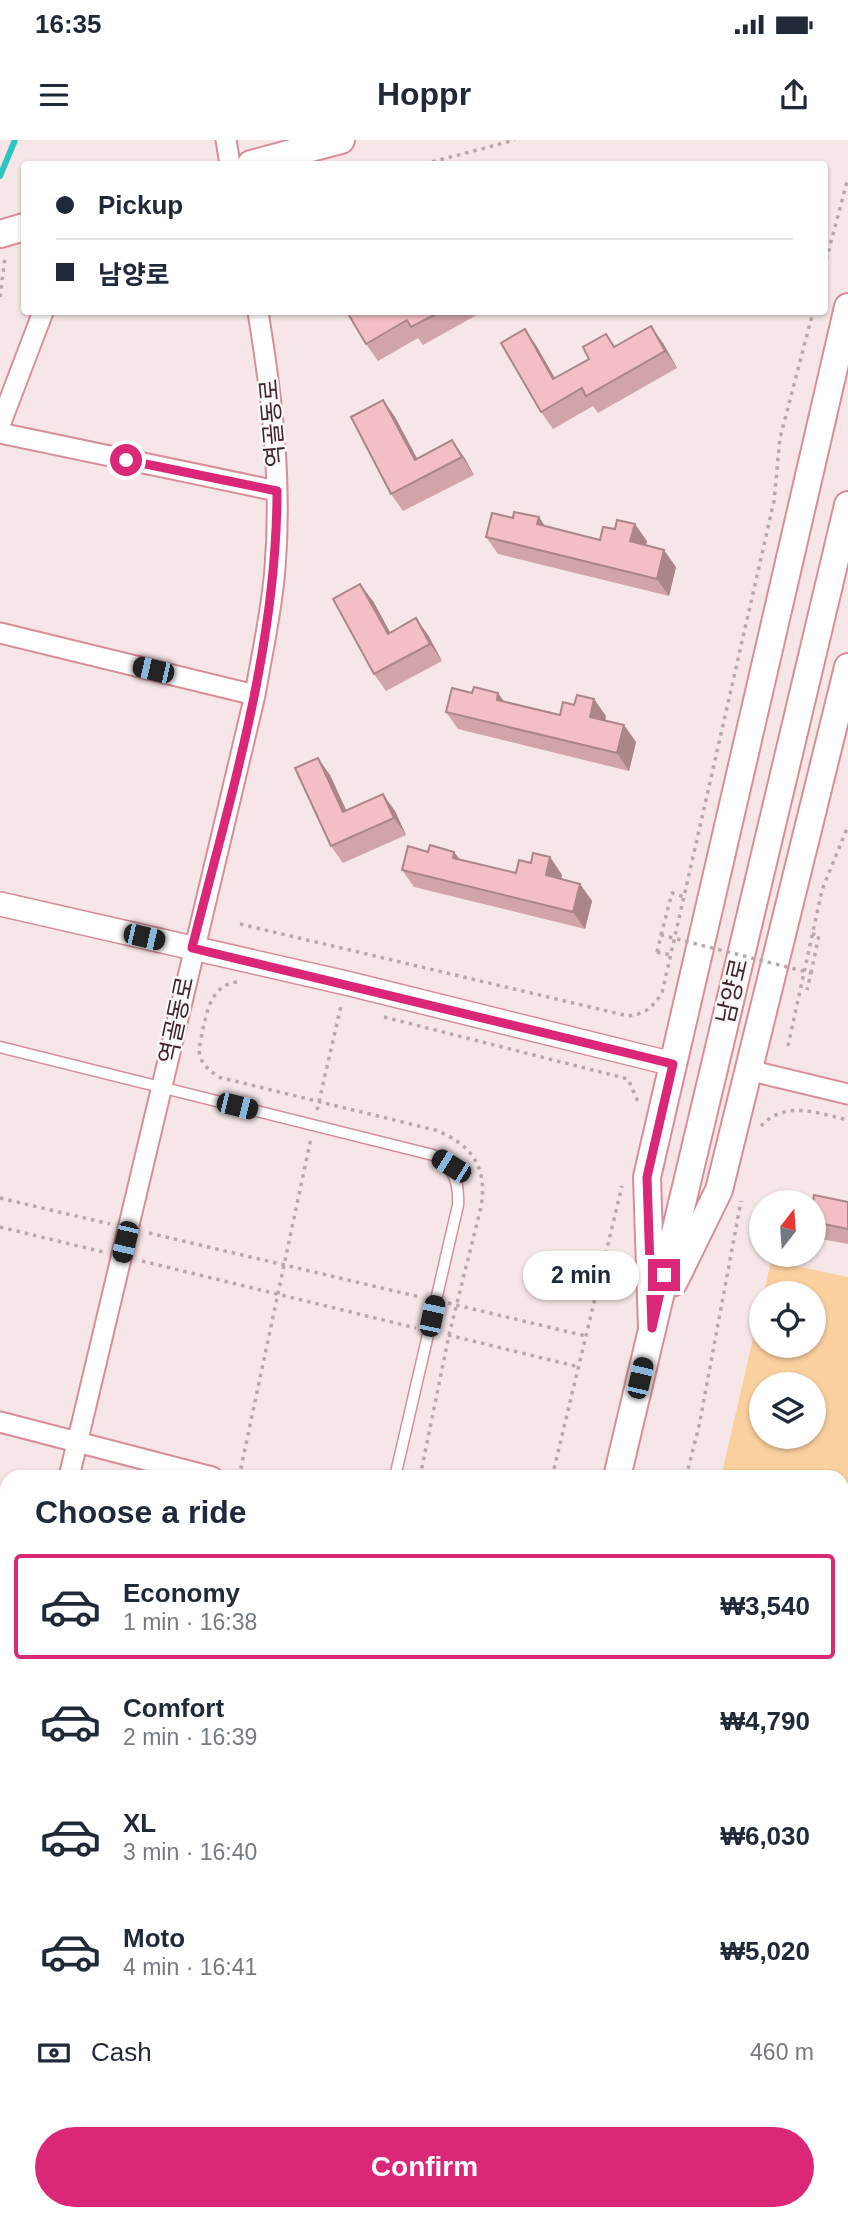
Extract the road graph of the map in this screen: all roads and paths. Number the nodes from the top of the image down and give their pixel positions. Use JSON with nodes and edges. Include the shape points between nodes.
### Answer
{"nodes":[{"id":1,"x":226,"y":140,"type":"edge"},
{"id":2,"x":341,"y":140,"type":"edge"},
{"id":3,"x":515,"y":140,"type":"edge"},
{"id":4,"x":230,"y":161,"type":"edge"},
{"id":5,"x":262,"y":161,"type":"edge"},
{"id":6,"x":435,"y":161,"type":"edge"},
{"id":7,"x":848,"y":178,"type":"edge"},
{"id":8,"x":10,"y":231,"type":"edge"},
{"id":9,"x":828,"y":253,"type":"edge"},
{"id":10,"x":0,"y":297,"type":"edge"},
{"id":11,"x":848,"y":307,"type":"edge"},
{"id":12,"x":42,"y":315,"type":"edge"},
{"id":13,"x":259,"y":315,"type":"edge"},
{"id":14,"x":812,"y":315,"type":"edge"},
{"id":15,"x":0,"y":425,"type":"edge"},
{"id":16,"x":0,"y":433,"type":"edge"},
{"id":17,"x":277,"y":491,"type":"junction"},
{"id":18,"x":848,"y":505,"type":"edge"},
{"id":19,"x":0,"y":633,"type":"edge"},
{"id":20,"x":848,"y":667,"type":"edge"},
{"id":21,"x":255,"y":695,"type":"junction"},
{"id":22,"x":848,"y":825,"type":"edge"},
{"id":23,"x":684,"y":897,"type":"junction"},
{"id":24,"x":0,"y":904,"type":"edge"},
{"id":25,"x":240,"y":924,"type":"dead end"},
{"id":26,"x":812,"y":934,"type":"junction"},
{"id":27,"x":661,"y":935,"type":"junction"},
{"id":28,"x":192,"y":948,"type":"junction"},
{"id":29,"x":671,"y":955,"type":"junction"},
{"id":30,"x":811,"y":973,"type":"junction"},
{"id":31,"x":800,"y":988,"type":"junction"},
{"id":32,"x":341,"y":1006,"type":"dead end"},
{"id":33,"x":788,"y":1046,"type":"dead end"},
{"id":34,"x":0,"y":1047,"type":"edge"},
{"id":35,"x":673,"y":1064,"type":"junction"},
{"id":36,"x":748,"y":1070,"type":"junction"},
{"id":37,"x":162,"y":1087,"type":"junction"},
{"id":38,"x":848,"y":1094,"type":"edge"},
{"id":39,"x":848,"y":1120,"type":"edge"},
{"id":40,"x":313,"y":1125,"type":"junction"},
{"id":41,"x":756,"y":1136,"type":"dead end"},
{"id":42,"x":0,"y":1198,"type":"edge"},
{"id":43,"x":742,"y":1200,"type":"dead end"},
{"id":44,"x":0,"y":1227,"type":"edge"},
{"id":45,"x":128,"y":1228,"type":"junction"},
{"id":46,"x":121,"y":1256,"type":"junction"},
{"id":47,"x":284,"y":1265,"type":"junction"},
{"id":48,"x":278,"y":1294,"type":"junction"},
{"id":49,"x":436,"y":1300,"type":"junction"},
{"id":50,"x":652,"y":1328,"type":"junction"},
{"id":51,"x":429,"y":1331,"type":"junction"},
{"id":52,"x":586,"y":1336,"type":"dead end"},
{"id":53,"x":579,"y":1367,"type":"dead end"},
{"id":54,"x":0,"y":1422,"type":"edge"},
{"id":55,"x":77,"y":1442,"type":"junction"},
{"id":56,"x":71,"y":1470,"type":"edge"},
{"id":57,"x":185,"y":1470,"type":"edge"},
{"id":58,"x":240,"y":1470,"type":"edge"},
{"id":59,"x":397,"y":1470,"type":"edge"},
{"id":60,"x":619,"y":1470,"type":"edge"},
{"id":61,"x":688,"y":1470,"type":"edge"}],
"edges":[{"from":1,"to":4,"type":"street"},
{"from":2,"to":5,"type":"main road"},
{"from":3,"to":6,"type":"path"},
{"from":7,"to":9,"type":"path"},
{"from":8,"to":10,"type":"path"},
{"from":11,"to":35,"type":"main road"},
{"from":12,"to":15,"type":"street"},
{"from":13,"to":17,"type":"street","name":"역골동로","via":[[270,383]]},
{"from":14,"to":23,"type":"path","via":[[780,438],[774,501]]},
{"from":16,"to":17,"type":"street"},
{"from":17,"to":21,"type":"street","name":"역골동로","via":[[274,582]]},
{"from":18,"to":50,"type":"main road","name":"남양로"},
{"from":19,"to":21,"type":"street"},
{"from":20,"to":36,"type":"main road"},
{"from":21,"to":28,"type":"street","name":"역골동로"},
{"from":22,"to":26,"type":"path","via":[[822,890]]},
{"from":23,"to":27,"type":"path","via":[[672,893]]},
{"from":23,"to":29,"type":"path"},
{"from":24,"to":28,"type":"street"},
{"from":25,"to":29,"type":"path","via":[[628,1016],[641,1015],[654,1005],[662,993]]},
{"from":26,"to":30,"type":"path","via":[[819,935]]},
{"from":26,"to":31,"type":"path"},
{"from":27,"to":29,"type":"path","bridge":true,"via":[[657,952]]},
{"from":27,"to":30,"type":"path","bridge":true},
{"from":28,"to":35,"type":"street"},
{"from":28,"to":37,"type":"street","name":"역골동로"},
{"from":30,"to":31,"type":"path","bridge":true,"via":[[807,990]]},
{"from":31,"to":33,"type":"path"},
{"from":32,"to":40,"type":"path"},
{"from":34,"to":37,"type":"lane"},
{"from":35,"to":50,"type":"main road","via":[[647,1177]]},
{"from":36,"to":38,"type":"street"},
{"from":36,"to":50,"type":"main road","via":[[719,1190]]},
{"from":37,"to":40,"type":"lane"},
{"from":37,"to":45,"type":"street","name":"역골동로"},
{"from":39,"to":41,"type":"path","via":[[785,1110],[771,1116]]},
{"from":40,"to":47,"type":"path"},
{"from":40,"to":49,"type":"lane","via":[[433,1155],[451,1166],[459,1188],[458,1205]]},
{"from":42,"to":45,"type":"path"},
{"from":43,"to":61,"type":"path"},
{"from":44,"to":46,"type":"path"},
{"from":45,"to":46,"type":"street","name":"역골동로"},
{"from":45,"to":47,"type":"path"},
{"from":46,"to":48,"type":"path"},
{"from":46,"to":55,"type":"street","name":"역골동로"},
{"from":47,"to":48,"type":"path"},
{"from":47,"to":49,"type":"path"},
{"from":48,"to":51,"type":"path"},
{"from":48,"to":58,"type":"path"},
{"from":49,"to":51,"type":"lane"},
{"from":49,"to":52,"type":"path"},
{"from":50,"to":60,"type":"main road","name":"남양로"},
{"from":51,"to":53,"type":"path"},
{"from":51,"to":59,"type":"lane"},
{"from":54,"to":55,"type":"street"},
{"from":55,"to":56,"type":"street","name":"역골동로"},
{"from":55,"to":57,"type":"street"}]}
